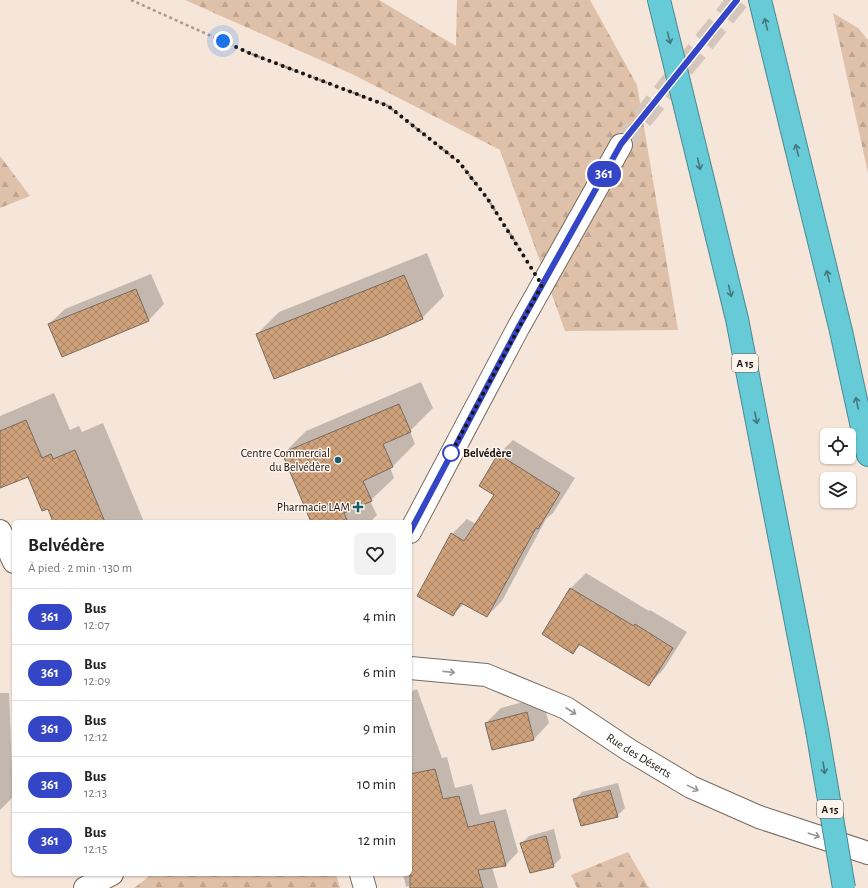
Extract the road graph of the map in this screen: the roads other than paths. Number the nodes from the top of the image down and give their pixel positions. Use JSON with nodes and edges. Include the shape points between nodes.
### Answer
{"nodes":[{"id":1,"x":660,"y":0,"type":"edge"},
{"id":2,"x":760,"y":0,"type":"edge"},
{"id":3,"x":621,"y":144,"type":"tunnel mouth"},
{"id":4,"x":868,"y":455,"type":"edge"},
{"id":5,"x":412,"y":528,"type":"edge"},
{"id":6,"x":0,"y":531,"type":"edge"},
{"id":7,"x":12,"y":558,"type":"edge"},
{"id":8,"x":412,"y":668,"type":"edge"},
{"id":9,"x":868,"y":853,"type":"edge"},
{"id":10,"x":108,"y":876,"type":"edge"},
{"id":11,"x":362,"y":876,"type":"edge"},
{"id":12,"x":85,"y":888,"type":"edge"},
{"id":13,"x":365,"y":888,"type":"edge"},
{"id":14,"x":844,"y":888,"type":"edge"}],
"edges":[{"from":1,"to":14,"type":"highway","number":"A 15","one_way":true,"bridge":true,"via":[[737,319],[817,730]]},
{"from":4,"to":2,"type":"highway","one_way":true,"via":[[841,331]]},
{"from":3,"to":5,"type":"street","via":[[472,413]]},
{"from":6,"to":7,"type":"street"},
{"from":8,"to":9,"type":"street","name":"Rue des Déserts","one_way":true,"via":[[486,675],[566,708],[691,787],[759,817]]},
{"from":10,"to":12,"type":"street"},
{"from":11,"to":13,"type":"street"}]}
